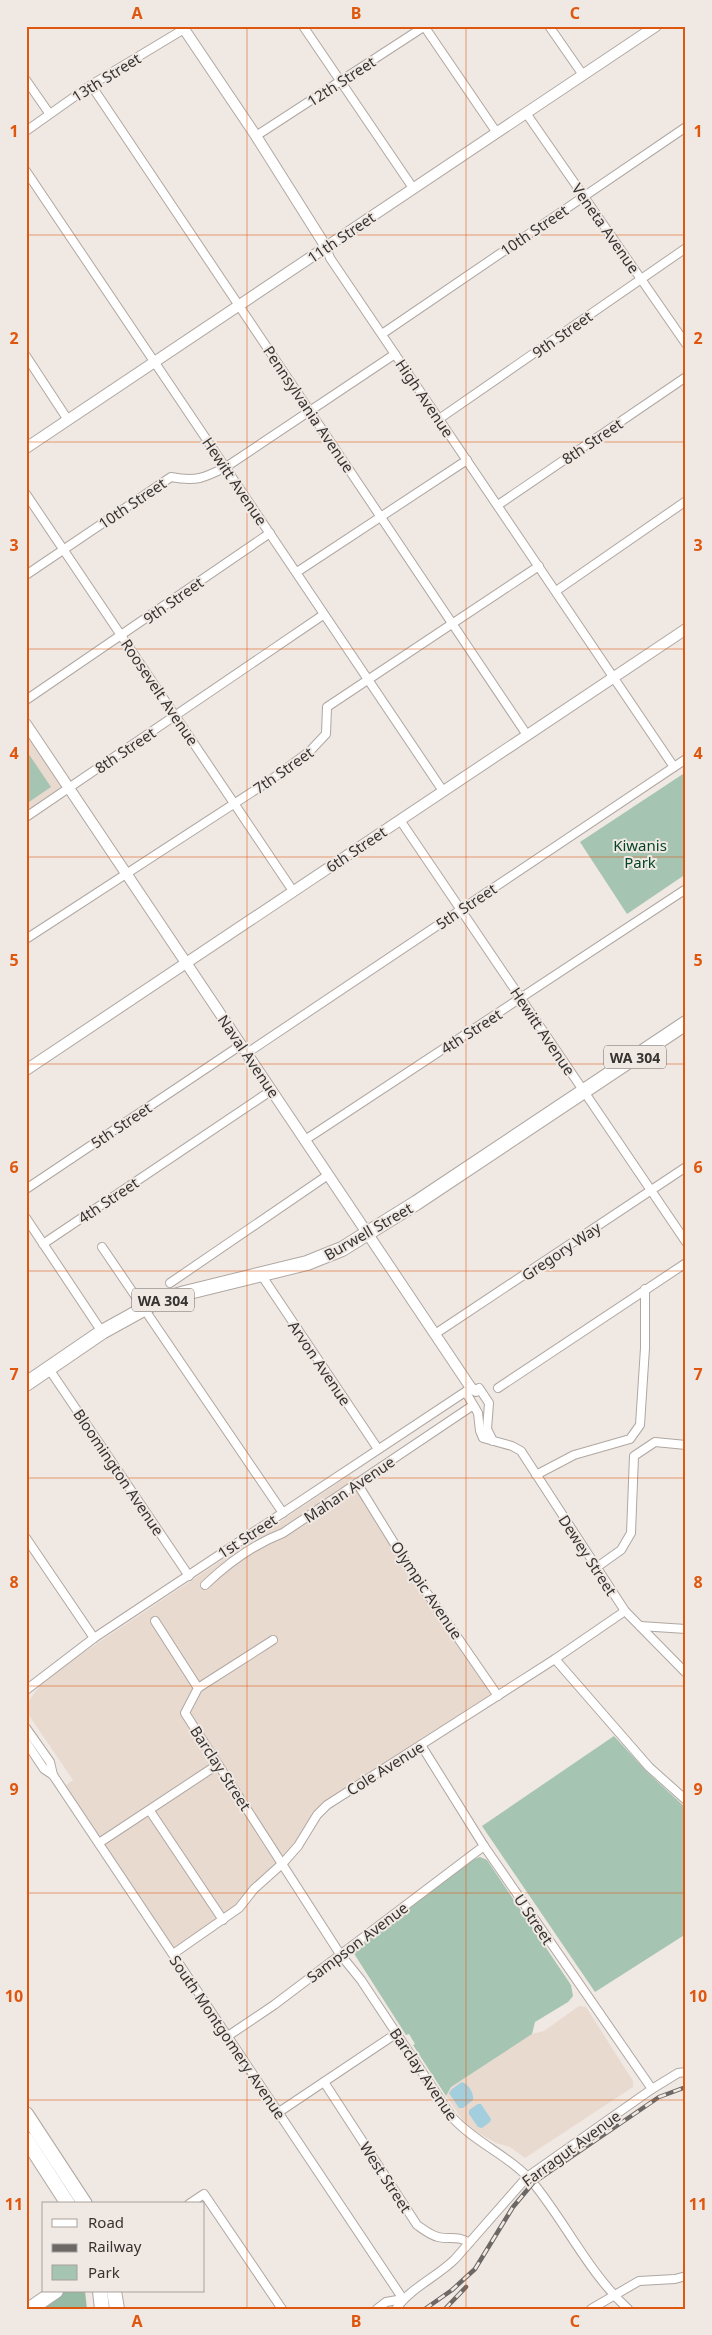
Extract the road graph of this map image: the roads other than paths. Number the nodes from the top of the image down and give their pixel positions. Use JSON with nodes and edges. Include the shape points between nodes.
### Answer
{"nodes":[{"id":1,"x":303,"y":26,"type":"edge"},
{"id":2,"x":425,"y":26,"type":"edge"},
{"id":3,"x":549,"y":26,"type":"edge"},
{"id":4,"x":656,"y":26,"type":"edge"},
{"id":5,"x":185,"y":27,"type":"edge"},
{"id":6,"x":583,"y":75,"type":"junction"},
{"id":7,"x":26,"y":80,"type":"edge"},
{"id":8,"x":340,"y":82,"type":"junction"},
{"id":9,"x":91,"y":85,"type":"junction"},
{"id":10,"x":50,"y":112,"type":"junction"},
{"id":11,"x":526,"y":113,"type":"junction"},
{"id":12,"x":686,"y":127,"type":"edge"},
{"id":13,"x":26,"y":131,"type":"edge"},
{"id":14,"x":497,"y":133,"type":"junction"},
{"id":15,"x":256,"y":136,"type":"junction"},
{"id":16,"x":26,"y":171,"type":"edge"},
{"id":17,"x":414,"y":188,"type":"junction"},
{"id":18,"x":584,"y":196,"type":"junction"},
{"id":19,"x":326,"y":247,"type":"junction"},
{"id":20,"x":686,"y":248,"type":"edge"},
{"id":21,"x":641,"y":279,"type":"junction"},
{"id":22,"x":238,"y":306,"type":"junction"},
{"id":23,"x":382,"y":334,"type":"junction"},
{"id":24,"x":686,"y":344,"type":"edge"},
{"id":25,"x":395,"y":354,"type":"junction"},
{"id":26,"x":26,"y":356,"type":"edge"},
{"id":27,"x":153,"y":363,"type":"junction"},
{"id":28,"x":686,"y":377,"type":"edge"},
{"id":29,"x":311,"y":410,"type":"junction"},
{"id":30,"x":439,"y":419,"type":"junction"},
{"id":31,"x":68,"y":420,"type":"junction"},
{"id":32,"x":26,"y":448,"type":"edge"},
{"id":33,"x":467,"y":460,"type":"junction"},
{"id":34,"x":226,"y":467,"type":"junction"},
{"id":35,"x":26,"y":494,"type":"edge"},
{"id":36,"x":686,"y":501,"type":"edge"},
{"id":37,"x":498,"y":506,"type":"junction"},
{"id":38,"x":382,"y":517,"type":"junction"},
{"id":39,"x":270,"y":533,"type":"junction"},
{"id":40,"x":64,"y":550,"type":"junction"},
{"id":41,"x":539,"y":566,"type":"junction"},
{"id":42,"x":297,"y":572,"type":"junction"},
{"id":43,"x":26,"y":575,"type":"edge"},
{"id":44,"x":556,"y":591,"type":"junction"},
{"id":45,"x":323,"y":615,"type":"junction"},
{"id":46,"x":454,"y":624,"type":"junction"},
{"id":47,"x":686,"y":629,"type":"edge"},
{"id":48,"x":122,"y":636,"type":"junction"},
{"id":49,"x":614,"y":677,"type":"junction"},
{"id":50,"x":368,"y":680,"type":"junction"},
{"id":51,"x":26,"y":700,"type":"edge"},
{"id":52,"x":176,"y":715,"type":"junction"},
{"id":53,"x":26,"y":724,"type":"edge"},
{"id":54,"x":527,"y":735,"type":"junction"},
{"id":55,"x":686,"y":759,"type":"edge"},
{"id":56,"x":674,"y":767,"type":"junction"},
{"id":57,"x":70,"y":788,"type":"junction"},
{"id":58,"x":443,"y":791,"type":"junction"},
{"id":59,"x":236,"y":803,"type":"junction"},
{"id":60,"x":26,"y":817,"type":"edge"},
{"id":61,"x":400,"y":820,"type":"junction"},
{"id":62,"x":126,"y":873,"type":"junction"},
{"id":63,"x":686,"y":889,"type":"edge"},
{"id":64,"x":293,"y":891,"type":"junction"},
{"id":65,"x":461,"y":910,"type":"junction"},
{"id":66,"x":26,"y":939,"type":"edge"},
{"id":67,"x":186,"y":962,"type":"junction"},
{"id":68,"x":521,"y":998,"type":"junction"},
{"id":69,"x":686,"y":1023,"type":"edge"},
{"id":70,"x":244,"y":1049,"type":"junction"},
{"id":71,"x":26,"y":1070,"type":"edge"},
{"id":72,"x":272,"y":1090,"type":"junction"},
{"id":73,"x":584,"y":1092,"type":"junction"},
{"id":74,"x":306,"y":1140,"type":"junction"},
{"id":75,"x":686,"y":1167,"type":"edge"},
{"id":76,"x":328,"y":1175,"type":"junction"},
{"id":77,"x":26,"y":1188,"type":"edge"},
{"id":78,"x":651,"y":1191,"type":"junction"},
{"id":79,"x":26,"y":1218,"type":"edge"},
{"id":80,"x":368,"y":1234,"type":"junction"},
{"id":81,"x":686,"y":1242,"type":"edge"},
{"id":82,"x":43,"y":1244,"type":"junction"},
{"id":83,"x":102,"y":1247,"type":"dead end"},
{"id":84,"x":686,"y":1263,"type":"edge"},
{"id":85,"x":262,"y":1276,"type":"junction"},
{"id":86,"x":170,"y":1283,"type":"dead end"},
{"id":87,"x":645,"y":1289,"type":"junction"},
{"id":88,"x":143,"y":1308,"type":"junction"},
{"id":89,"x":102,"y":1332,"type":"junction"},
{"id":90,"x":435,"y":1334,"type":"junction"},
{"id":91,"x":49,"y":1369,"type":"junction"},
{"id":92,"x":26,"y":1384,"type":"edge"},
{"id":93,"x":498,"y":1388,"type":"dead end"},
{"id":94,"x":474,"y":1391,"type":"junction"},
{"id":95,"x":469,"y":1408,"type":"dead end"},
{"id":96,"x":493,"y":1441,"type":"junction"},
{"id":97,"x":686,"y":1445,"type":"edge"},
{"id":98,"x":378,"y":1450,"type":"junction"},
{"id":99,"x":536,"y":1475,"type":"junction"},
{"id":100,"x":357,"y":1484,"type":"junction"},
{"id":101,"x":283,"y":1513,"type":"junction"},
{"id":102,"x":26,"y":1538,"type":"edge"},
{"id":103,"x":597,"y":1567,"type":"junction"},
{"id":104,"x":189,"y":1576,"type":"junction"},
{"id":105,"x":205,"y":1585,"type":"dead end"},
{"id":106,"x":625,"y":1611,"type":"junction"},
{"id":107,"x":155,"y":1621,"type":"dead end"},
{"id":108,"x":640,"y":1626,"type":"junction"},
{"id":109,"x":686,"y":1629,"type":"edge"},
{"id":110,"x":94,"y":1638,"type":"junction"},
{"id":111,"x":273,"y":1640,"type":"dead end"},
{"id":112,"x":555,"y":1659,"type":"junction"},
{"id":113,"x":686,"y":1673,"type":"edge"},
{"id":114,"x":198,"y":1688,"type":"junction"},
{"id":115,"x":26,"y":1690,"type":"edge"},
{"id":116,"x":498,"y":1696,"type":"junction"},
{"id":117,"x":26,"y":1728,"type":"edge"},
{"id":118,"x":26,"y":1742,"type":"edge"},
{"id":119,"x":421,"y":1745,"type":"junction"},
{"id":120,"x":217,"y":1765,"type":"junction"},
{"id":121,"x":53,"y":1775,"type":"junction"},
{"id":122,"x":686,"y":1800,"type":"edge"},
{"id":123,"x":150,"y":1811,"type":"junction"},
{"id":124,"x":99,"y":1843,"type":"junction"},
{"id":125,"x":484,"y":1846,"type":"junction"},
{"id":126,"x":283,"y":1863,"type":"junction"},
{"id":127,"x":223,"y":1920,"type":"junction"},
{"id":128,"x":173,"y":1954,"type":"junction"},
{"id":129,"x":340,"y":1954,"type":"junction"},
{"id":130,"x":397,"y":2033,"type":"junction"},
{"id":131,"x":228,"y":2036,"type":"junction"},
{"id":132,"x":686,"y":2072,"type":"edge"},
{"id":133,"x":324,"y":2082,"type":"junction"},
{"id":134,"x":652,"y":2089,"type":"junction"},
{"id":135,"x":279,"y":2112,"type":"junction"},
{"id":136,"x":26,"y":2114,"type":"edge"},
{"id":137,"x":26,"y":2139,"type":"edge"},
{"id":138,"x":527,"y":2177,"type":"junction"},
{"id":139,"x":67,"y":2202,"type":"edge"},
{"id":140,"x":84,"y":2202,"type":"edge"},
{"id":141,"x":192,"y":2202,"type":"edge"},
{"id":142,"x":469,"y":2243,"type":"junction"},
{"id":143,"x":686,"y":2276,"type":"edge"},
{"id":144,"x":55,"y":2292,"type":"edge"},
{"id":145,"x":100,"y":2292,"type":"edge"},
{"id":146,"x":114,"y":2292,"type":"edge"},
{"id":147,"x":613,"y":2295,"type":"junction"},
{"id":148,"x":403,"y":2299,"type":"junction"},
{"id":149,"x":26,"y":2300,"type":"edge"},
{"id":150,"x":31,"y":2309,"type":"edge"},
{"id":151,"x":102,"y":2309,"type":"edge"},
{"id":152,"x":117,"y":2309,"type":"edge"},
{"id":153,"x":282,"y":2309,"type":"edge"},
{"id":154,"x":377,"y":2309,"type":"edge"},
{"id":155,"x":396,"y":2309,"type":"edge"},
{"id":156,"x":591,"y":2309,"type":"edge"},
{"id":157,"x":628,"y":2309,"type":"edge"}],
"edges":[{"from":1,"to":8,"type":"street"},
{"from":2,"to":8,"type":"street","name":"12th Street"},
{"from":2,"to":14,"type":"street"},
{"from":3,"to":6,"type":"street"},
{"from":4,"to":6,"type":"main road","name":"11th Street"},
{"from":5,"to":9,"type":"street","name":"13th Street"},
{"from":5,"to":15,"type":"main road","name":"High Avenue"},
{"from":6,"to":11,"type":"main road","name":"11th Street"},
{"from":7,"to":10,"type":"street"},
{"from":8,"to":15,"type":"street","name":"12th Street"},
{"from":8,"to":17,"type":"street"},
{"from":9,"to":10,"type":"street","name":"13th Street"},
{"from":9,"to":22,"type":"street","name":"Pennsylvania Avenue"},
{"from":10,"to":13,"type":"street","name":"13th Street"},
{"from":11,"to":14,"type":"main road","name":"11th Street"},
{"from":11,"to":18,"type":"street","name":"Veneta Avenue"},
{"from":12,"to":18,"type":"street","name":"10th Street"},
{"from":14,"to":17,"type":"main road","name":"11th Street"},
{"from":15,"to":19,"type":"main road","name":"High Avenue"},
{"from":16,"to":27,"type":"street","name":"Hewitt Avenue"},
{"from":17,"to":19,"type":"main road","name":"11th Street"},
{"from":18,"to":21,"type":"street","name":"Veneta Avenue"},
{"from":18,"to":23,"type":"street","name":"10th Street"},
{"from":19,"to":22,"type":"main road","name":"11th Street"},
{"from":19,"to":23,"type":"street","name":"High Avenue","via":[[330,258]]},
{"from":20,"to":21,"type":"street","name":"9th Street"},
{"from":21,"to":24,"type":"street","name":"Veneta Avenue"},
{"from":21,"to":30,"type":"street","name":"9th Street"},
{"from":22,"to":27,"type":"main road","name":"11th Street"},
{"from":22,"to":29,"type":"street","name":"Pennsylvania Avenue"},
{"from":23,"to":25,"type":"street","name":"High Avenue"},
{"from":25,"to":29,"type":"street","name":"10th Street"},
{"from":25,"to":30,"type":"street","name":"High Avenue"},
{"from":26,"to":31,"type":"street"},
{"from":27,"to":31,"type":"main road","name":"11th Street"},
{"from":27,"to":34,"type":"street","name":"Hewitt Avenue"},
{"from":28,"to":37,"type":"street","name":"8th Street"},
{"from":29,"to":34,"type":"street","name":"10th Street"},
{"from":29,"to":38,"type":"street","name":"Pennsylvania Avenue"},
{"from":30,"to":33,"type":"street","name":"High Avenue"},
{"from":31,"to":32,"type":"main road","name":"11th Street"},
{"from":33,"to":37,"type":"street","name":"High Avenue"},
{"from":33,"to":38,"type":"street"},
{"from":34,"to":39,"type":"street","name":"Hewitt Avenue"},
{"from":34,"to":40,"type":"street","name":"10th Street","via":[[202,479],[171,477]]},
{"from":35,"to":40,"type":"street","name":"Roosevelt Avenue"},
{"from":36,"to":44,"type":"street"},
{"from":37,"to":41,"type":"street","name":"High Avenue"},
{"from":38,"to":42,"type":"street"},
{"from":38,"to":46,"type":"street","name":"Pennsylvania Avenue"},
{"from":39,"to":42,"type":"street","name":"Hewitt Avenue"},
{"from":39,"to":48,"type":"street","name":"9th Street"},
{"from":40,"to":43,"type":"street","name":"10th Street"},
{"from":40,"to":48,"type":"street","name":"Roosevelt Avenue"},
{"from":41,"to":44,"type":"street","name":"High Avenue"},
{"from":41,"to":46,"type":"street","name":"7th Street"},
{"from":42,"to":45,"type":"street","name":"Hewitt Avenue"},
{"from":44,"to":49,"type":"street","name":"High Avenue"},
{"from":45,"to":50,"type":"street","name":"Hewitt Avenue"},
{"from":45,"to":52,"type":"street","name":"8th Street"},
{"from":46,"to":50,"type":"street","name":"7th Street"},
{"from":46,"to":54,"type":"street","name":"Pennsylvania Avenue"},
{"from":47,"to":49,"type":"main road","name":"6th Street"},
{"from":48,"to":51,"type":"street","name":"9th Street"},
{"from":48,"to":52,"type":"street","name":"Roosevelt Avenue"},
{"from":49,"to":54,"type":"main road","name":"6th Street"},
{"from":49,"to":56,"type":"street","name":"High Avenue"},
{"from":50,"to":58,"type":"street","name":"Hewitt Avenue"},
{"from":50,"to":59,"type":"street","name":"7th Street","via":[[327,707],[328,728],[319,744]]},
{"from":52,"to":57,"type":"street","name":"8th Street"},
{"from":52,"to":59,"type":"street","name":"Roosevelt Avenue"},
{"from":53,"to":57,"type":"main road","name":"Naval Avenue"},
{"from":54,"to":58,"type":"main road","name":"6th Street"},
{"from":55,"to":56,"type":"street","name":"5th Street"},
{"from":56,"to":65,"type":"street","name":"5th Street"},
{"from":57,"to":60,"type":"street","name":"8th Street"},
{"from":57,"to":62,"type":"main road","name":"Naval Avenue"},
{"from":58,"to":61,"type":"main road","name":"6th Street"},
{"from":59,"to":62,"type":"street","name":"7th Street"},
{"from":59,"to":64,"type":"street","name":"Roosevelt Avenue"},
{"from":61,"to":64,"type":"main road","name":"6th Street"},
{"from":61,"to":65,"type":"street","name":"Hewitt Avenue"},
{"from":62,"to":66,"type":"street","name":"7th Street"},
{"from":62,"to":67,"type":"main road","name":"Naval Avenue"},
{"from":63,"to":68,"type":"street","name":"4th Street"},
{"from":64,"to":67,"type":"main road","name":"6th Street"},
{"from":65,"to":68,"type":"street","name":"Hewitt Avenue"},
{"from":65,"to":70,"type":"street","name":"5th Street"},
{"from":67,"to":70,"type":"main road","name":"Naval Avenue"},
{"from":67,"to":71,"type":"main road","name":"6th Street"},
{"from":68,"to":73,"type":"street","name":"Hewitt Avenue"},
{"from":68,"to":74,"type":"street","name":"4th Street"},
{"from":69,"to":73,"type":"highway","name":"Burwell Street","number":"WA 304"},
{"from":70,"to":72,"type":"main road","name":"Naval Avenue"},
{"from":70,"to":77,"type":"street","name":"5th Street"},
{"from":72,"to":74,"type":"main road","name":"Naval Avenue"},
{"from":72,"to":82,"type":"street","name":"4th Street"},
{"from":73,"to":78,"type":"street","name":"Hewitt Avenue"},
{"from":73,"to":80,"type":"highway","name":"Burwell Street","number":"WA 304"},
{"from":74,"to":76,"type":"main road","name":"Naval Avenue"},
{"from":75,"to":78,"type":"street","name":"Gregory Way"},
{"from":76,"to":80,"type":"main road","name":"Naval Avenue"},
{"from":76,"to":86,"type":"street"},
{"from":78,"to":81,"type":"street","name":"Hewitt Avenue"},
{"from":78,"to":90,"type":"street","name":"Gregory Way"},
{"from":79,"to":82,"type":"street"},
{"from":80,"to":85,"type":"highway","name":"Burwell Street","number":"WA 304","via":[[318,1260]]},
{"from":80,"to":90,"type":"main road","name":"Naval Avenue"},
{"from":82,"to":89,"type":"street"},
{"from":83,"to":88,"type":"street"},
{"from":84,"to":87,"type":"street"},
{"from":85,"to":88,"type":"highway","name":"Burwell Street","number":"WA 304","via":[[185,1293]]},
{"from":85,"to":98,"type":"street","name":"Arvon Avenue"},
{"from":87,"to":93,"type":"street"},
{"from":87,"to":99,"type":"street","via":[[640,1425],[630,1439],[574,1455]]},
{"from":88,"to":89,"type":"highway","name":"Burwell Street","number":"WA 304"},
{"from":88,"to":101,"type":"street"},
{"from":89,"to":91,"type":"highway","name":"Burwell Street","number":"WA 304"},
{"from":90,"to":94,"type":"main road","name":"Naval Avenue"},
{"from":91,"to":92,"type":"highway","name":"Burwell Street","number":"WA 304"},
{"from":91,"to":104,"type":"street","name":"Bloomington Avenue"},
{"from":94,"to":96,"type":"street","via":[[489,1403],[487,1429]]},
{"from":94,"to":96,"type":"street","via":[[484,1404],[482,1419],[478,1423],[483,1438]]},
{"from":94,"to":98,"type":"street","name":"1st Street"},
{"from":95,"to":100,"type":"street","name":"Mahan Avenue"},
{"from":96,"to":99,"type":"street","name":"Dewey Street","via":[[521,1451]]},
{"from":97,"to":103,"type":"street","via":[[655,1442],[634,1456],[631,1533],[621,1550]]},
{"from":98,"to":101,"type":"street","name":"1st Street"},
{"from":99,"to":103,"type":"street","name":"Dewey Street"},
{"from":100,"to":105,"type":"street","name":"Mahan Avenue","via":[[283,1533],[265,1540],[218,1572]]},
{"from":100,"to":116,"type":"street","name":"Olympic Avenue","via":[[407,1564]]},
{"from":101,"to":104,"type":"street","name":"1st Street"},
{"from":102,"to":110,"type":"street"},
{"from":103,"to":106,"type":"street","name":"Dewey Street"},
{"from":104,"to":110,"type":"street","name":"1st Street"},
{"from":106,"to":108,"type":"street","name":"Dewey Street"},
{"from":106,"to":112,"type":"street","name":"Cole Avenue"},
{"from":107,"to":114,"type":"street"},
{"from":108,"to":109,"type":"street"},
{"from":108,"to":113,"type":"street","name":"Dewey Street"},
{"from":110,"to":115,"type":"street","name":"1st Street"},
{"from":111,"to":114,"type":"street"},
{"from":112,"to":116,"type":"street","name":"Cole Avenue"},
{"from":112,"to":122,"type":"street","via":[[649,1767]]},
{"from":114,"to":120,"type":"street","name":"Barclay Street","via":[[185,1713]]},
{"from":116,"to":119,"type":"street","name":"Cole Avenue"},
{"from":117,"to":121,"type":"street","name":"South Montgomery Avenue","via":[[50,1762]]},
{"from":118,"to":121,"type":"street","name":"South Montgomery Avenue","via":[[44,1768]]},
{"from":119,"to":125,"type":"street","name":"U Street"},
{"from":119,"to":126,"type":"street","name":"Cole Avenue","via":[[327,1805]]},
{"from":120,"to":123,"type":"street"},
{"from":120,"to":126,"type":"street","name":"Barclay Street"},
{"from":121,"to":124,"type":"street","name":"South Montgomery Avenue"},
{"from":123,"to":124,"type":"street"},
{"from":123,"to":127,"type":"street"},
{"from":124,"to":128,"type":"street","name":"South Montgomery Avenue"},
{"from":125,"to":129,"type":"street","name":"Sampson Avenue"},
{"from":125,"to":134,"type":"street","name":"U Street"},
{"from":126,"to":127,"type":"street","name":"Cole Avenue"},
{"from":126,"to":129,"type":"street","name":"Barclay Avenue","via":[[286,1873]]},
{"from":127,"to":128,"type":"street","name":"Cole Avenue"},
{"from":128,"to":131,"type":"street","name":"South Montgomery Avenue"},
{"from":129,"to":130,"type":"street","name":"Barclay Avenue"},
{"from":129,"to":131,"type":"street","name":"Sampson Avenue"},
{"from":130,"to":133,"type":"street"},
{"from":130,"to":138,"type":"street","name":"Barclay Avenue","via":[[452,2117]]},
{"from":131,"to":135,"type":"street","name":"South Montgomery Avenue"},
{"from":132,"to":134,"type":"street","name":"Farragut Avenue"},
{"from":133,"to":135,"type":"street"},
{"from":133,"to":142,"type":"street","name":"West Street","via":[[417,2225],[431,2235],[461,2237]]},
{"from":134,"to":138,"type":"street","name":"Farragut Avenue"},
{"from":135,"to":148,"type":"street","name":"South Montgomery Avenue"},
{"from":136,"to":140,"type":"highway"},
{"from":137,"to":139,"type":"highway"},
{"from":138,"to":142,"type":"street","name":"Farragut Avenue"},
{"from":138,"to":147,"type":"street","name":"Barclay Avenue"},
{"from":141,"to":153,"type":"street","via":[[204,2194]]},
{"from":142,"to":148,"type":"street","name":"Farragut Avenue","via":[[444,2270]]},
{"from":143,"to":147,"type":"street","via":[[638,2281]]},
{"from":144,"to":150,"type":"highway"},
{"from":145,"to":151,"type":"highway"},
{"from":146,"to":152,"type":"highway"},
{"from":147,"to":156,"type":"street"},
{"from":147,"to":157,"type":"street","name":"Barclay Avenue"},
{"from":148,"to":154,"type":"street","name":"Farragut Avenue","via":[[386,2302]]},
{"from":148,"to":155,"type":"street","name":"Farragut Avenue"},
{"from":149,"to":150,"type":"street"}]}
